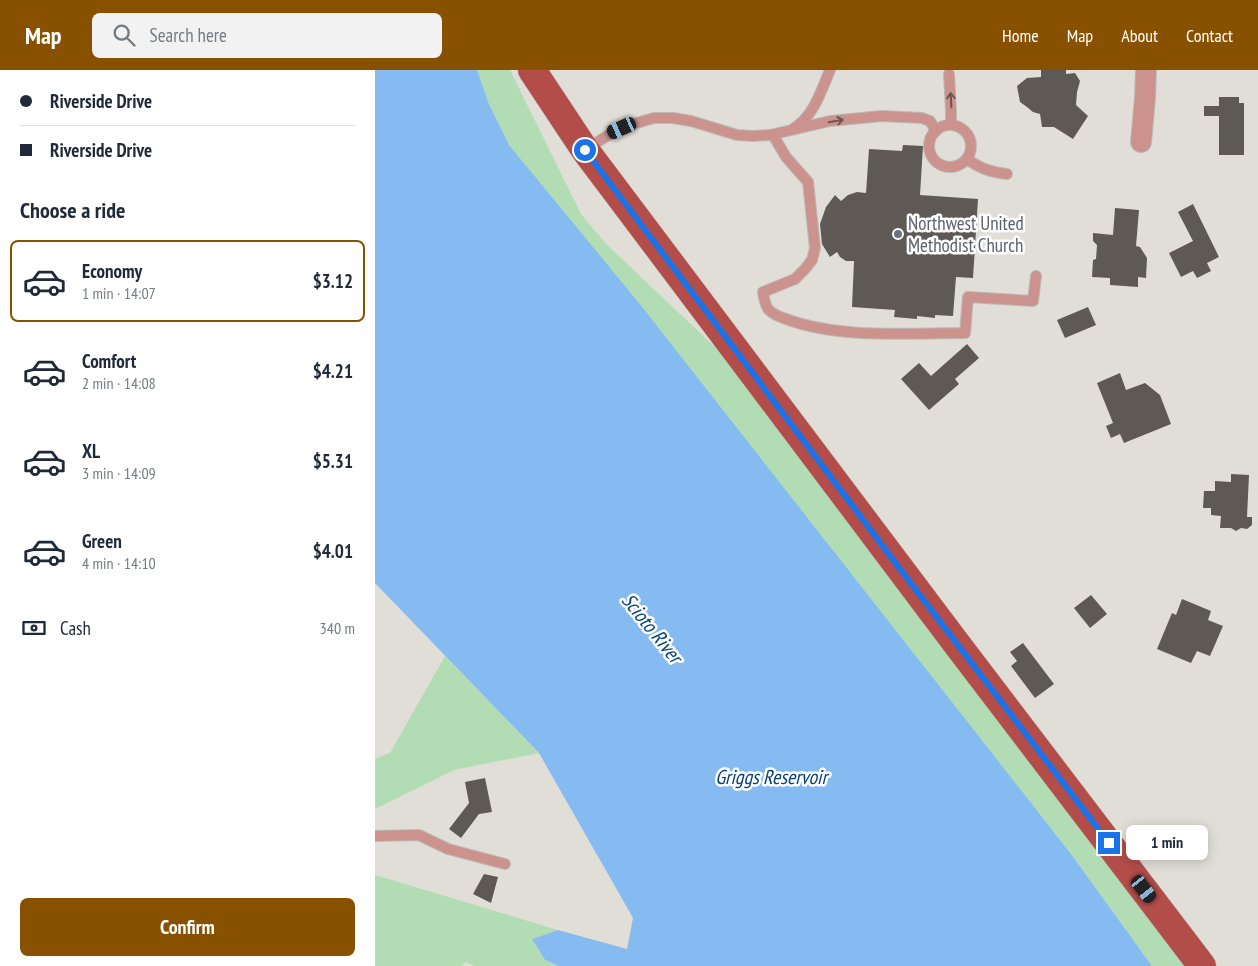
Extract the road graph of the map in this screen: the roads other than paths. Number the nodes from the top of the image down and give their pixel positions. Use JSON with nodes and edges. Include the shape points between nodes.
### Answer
{"nodes":[{"id":1,"x":532,"y":70,"type":"edge"},
{"id":2,"x":831,"y":70,"type":"edge"},
{"id":3,"x":1146,"y":70,"type":"edge"},
{"id":4,"x":949,"y":74,"type":"dead end"},
{"id":5,"x":951,"y":126,"type":"junction"},
{"id":6,"x":936,"y":131,"type":"junction"},
{"id":7,"x":788,"y":132,"type":"junction"},
{"id":8,"x":773,"y":135,"type":"junction"},
{"id":9,"x":1141,"y":142,"type":"dead end"},
{"id":10,"x":585,"y":150,"type":"junction"},
{"id":11,"x":967,"y":159,"type":"junction"},
{"id":12,"x":1007,"y":174,"type":"dead end"},
{"id":13,"x":1035,"y":276,"type":"dead end"},
{"id":14,"x":375,"y":836,"type":"edge"},
{"id":15,"x":505,"y":864,"type":"dead end"},
{"id":16,"x":1202,"y":966,"type":"edge"}],
"edges":[{"from":1,"to":10,"type":"main road"},
{"from":2,"to":7,"type":"lane","via":[[813,109]]},
{"from":3,"to":9,"type":"street"},
{"from":5,"to":4,"type":"lane","one_way":true},
{"from":5,"to":6,"type":"lane"},
{"from":5,"to":11,"type":"lane","via":[[961,128],[970,139]]},
{"from":7,"to":6,"type":"lane","one_way":true,"via":[[831,121],[882,116],[922,118],[930,122]]},
{"from":6,"to":11,"type":"lane","via":[[930,143],[936,161],[949,167]]},
{"from":7,"to":8,"type":"lane"},
{"from":8,"to":10,"type":"lane","via":[[737,135],[691,121],[654,118],[612,133]]},
{"from":8,"to":13,"type":"lane","via":[[808,182],[815,248],[812,260],[795,279],[763,292],[767,309],[775,315],[794,322],[857,333],[965,333],[968,297],[1033,301]]},
{"from":10,"to":16,"type":"main road"},
{"from":11,"to":12,"type":"lane","via":[[992,172]]},
{"from":14,"to":15,"type":"lane","via":[[419,835],[448,849]]}]}
